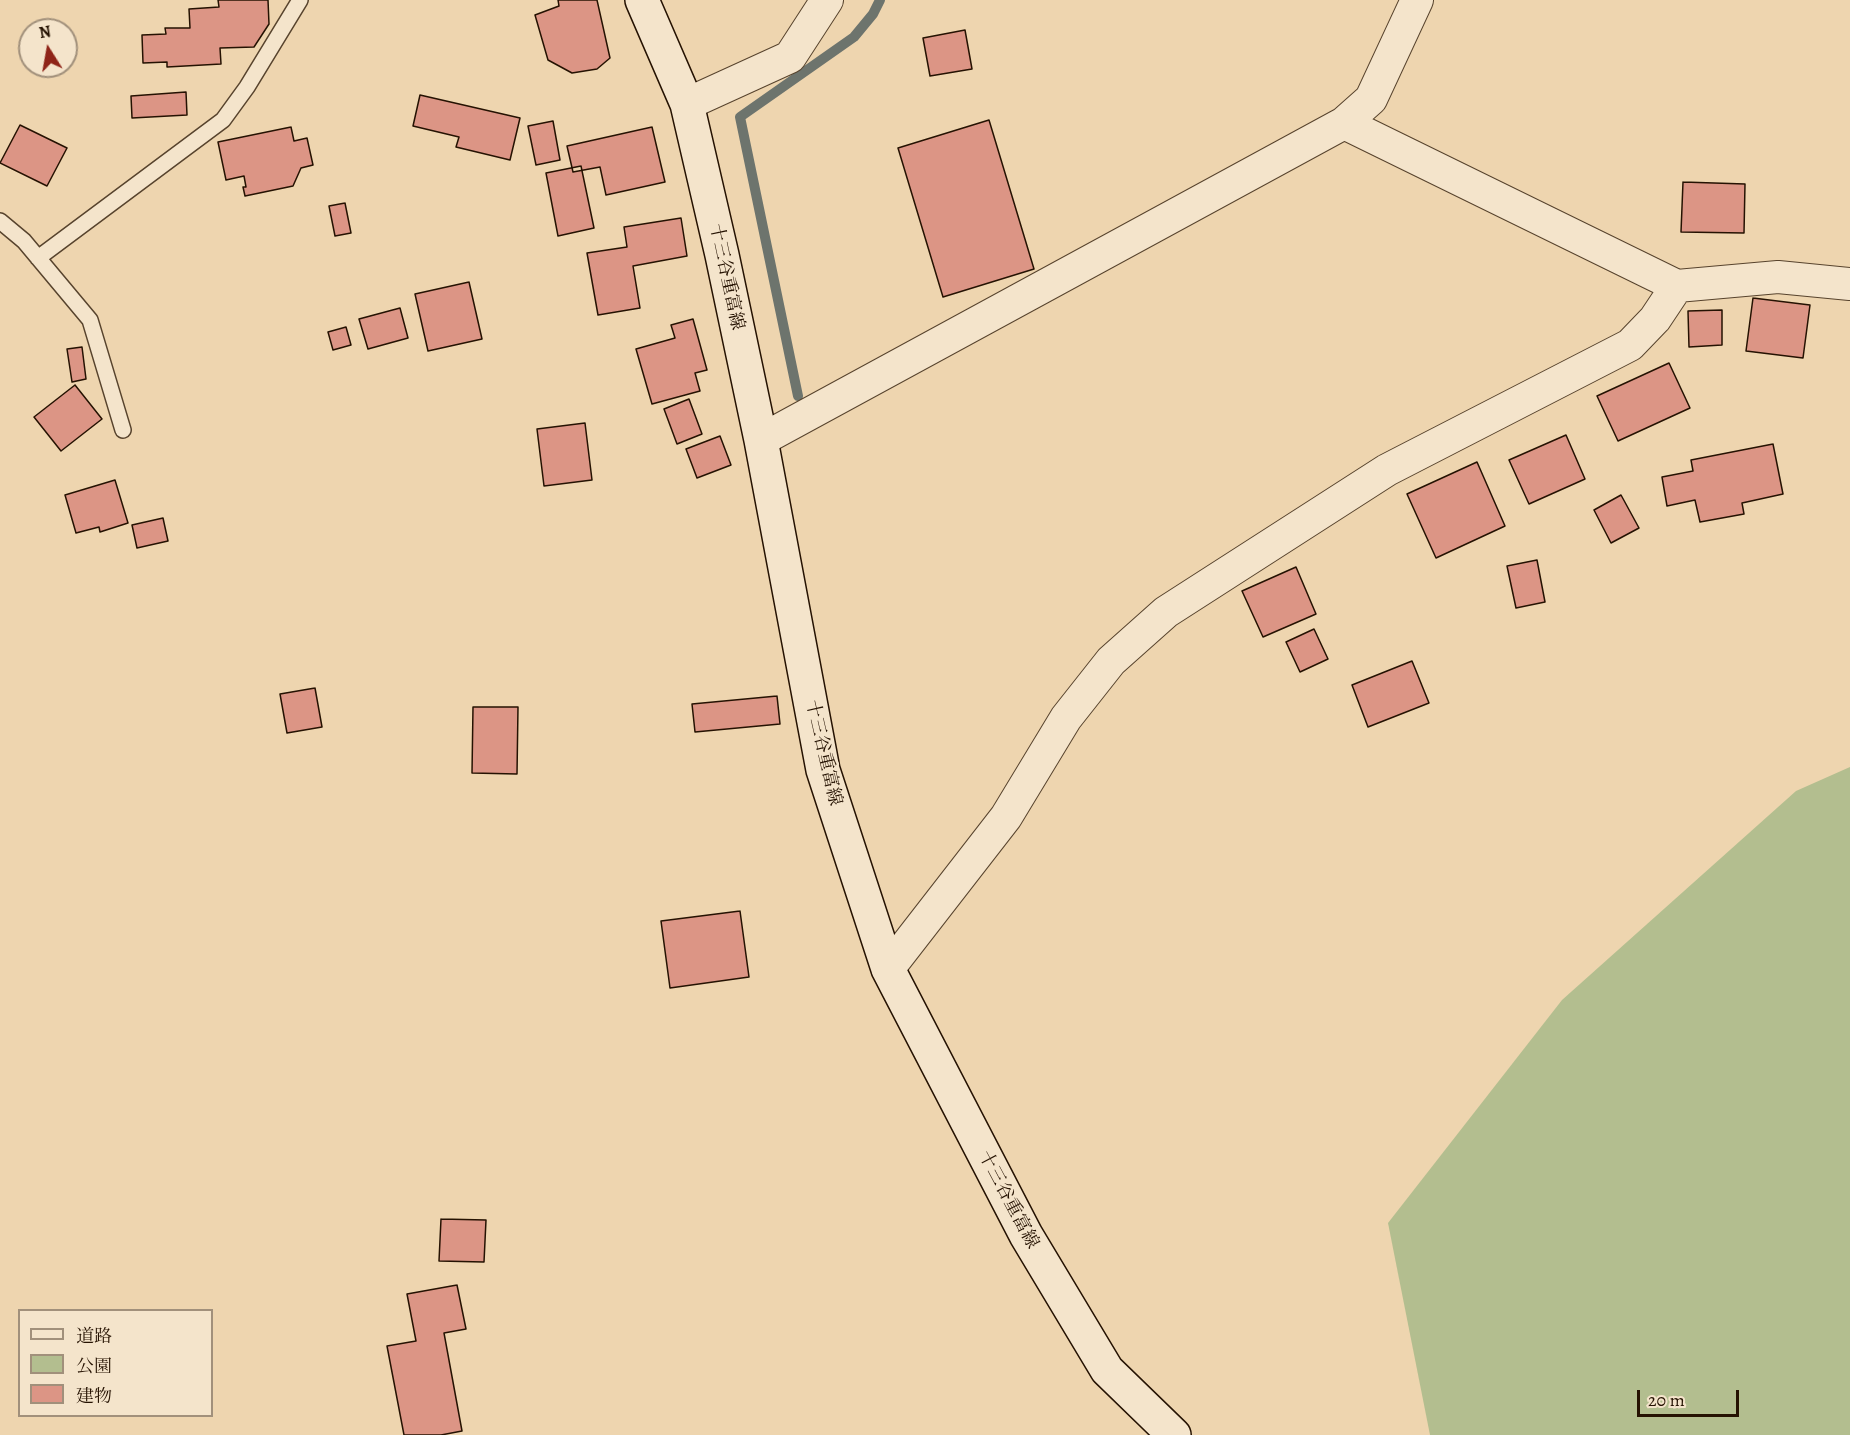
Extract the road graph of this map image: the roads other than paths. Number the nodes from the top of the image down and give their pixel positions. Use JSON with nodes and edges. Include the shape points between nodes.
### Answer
{"nodes":[{"id":1,"x":300,"y":0,"type":"edge"},
{"id":2,"x":642,"y":0,"type":"edge"},
{"id":3,"x":827,"y":0,"type":"edge"},
{"id":4,"x":1417,"y":0,"type":"edge"},
{"id":5,"x":687,"y":104,"type":"junction"},
{"id":6,"x":1344,"y":123,"type":"junction"},
{"id":7,"x":0,"y":221,"type":"edge"},
{"id":8,"x":38,"y":258,"type":"junction"},
{"id":9,"x":1850,"y":284,"type":"edge"},
{"id":10,"x":1677,"y":286,"type":"junction"},
{"id":11,"x":123,"y":430,"type":"dead end"},
{"id":12,"x":761,"y":440,"type":"junction"},
{"id":13,"x":888,"y":969,"type":"junction"},
{"id":14,"x":1174,"y":1435,"type":"edge"}],
"edges":[{"from":1,"to":8,"type":"lane","via":[[223,120]]},
{"from":2,"to":5,"type":"main road","name":"十三谷重富線"},
{"from":3,"to":5,"type":"street","via":[[790,57]]},
{"from":4,"to":6,"type":"street","via":[[1371,99]]},
{"from":5,"to":12,"type":"main road","name":"十三谷重富線"},
{"from":6,"to":10,"type":"street"},
{"from":6,"to":12,"type":"street"},
{"from":7,"to":8,"type":"lane"},
{"from":8,"to":11,"type":"lane","via":[[90,320]]},
{"from":9,"to":10,"type":"street","via":[[1778,277]]},
{"from":10,"to":13,"type":"street","via":[[1655,319],[1630,345],[1386,470],[1166,612],[1111,661],[1066,718],[1006,817]]},
{"from":12,"to":13,"type":"main road","name":"十三谷重富線","via":[[823,770]]},
{"from":13,"to":14,"type":"main road","name":"十三谷重富線","via":[[1026,1235],[1107,1370]]}]}
